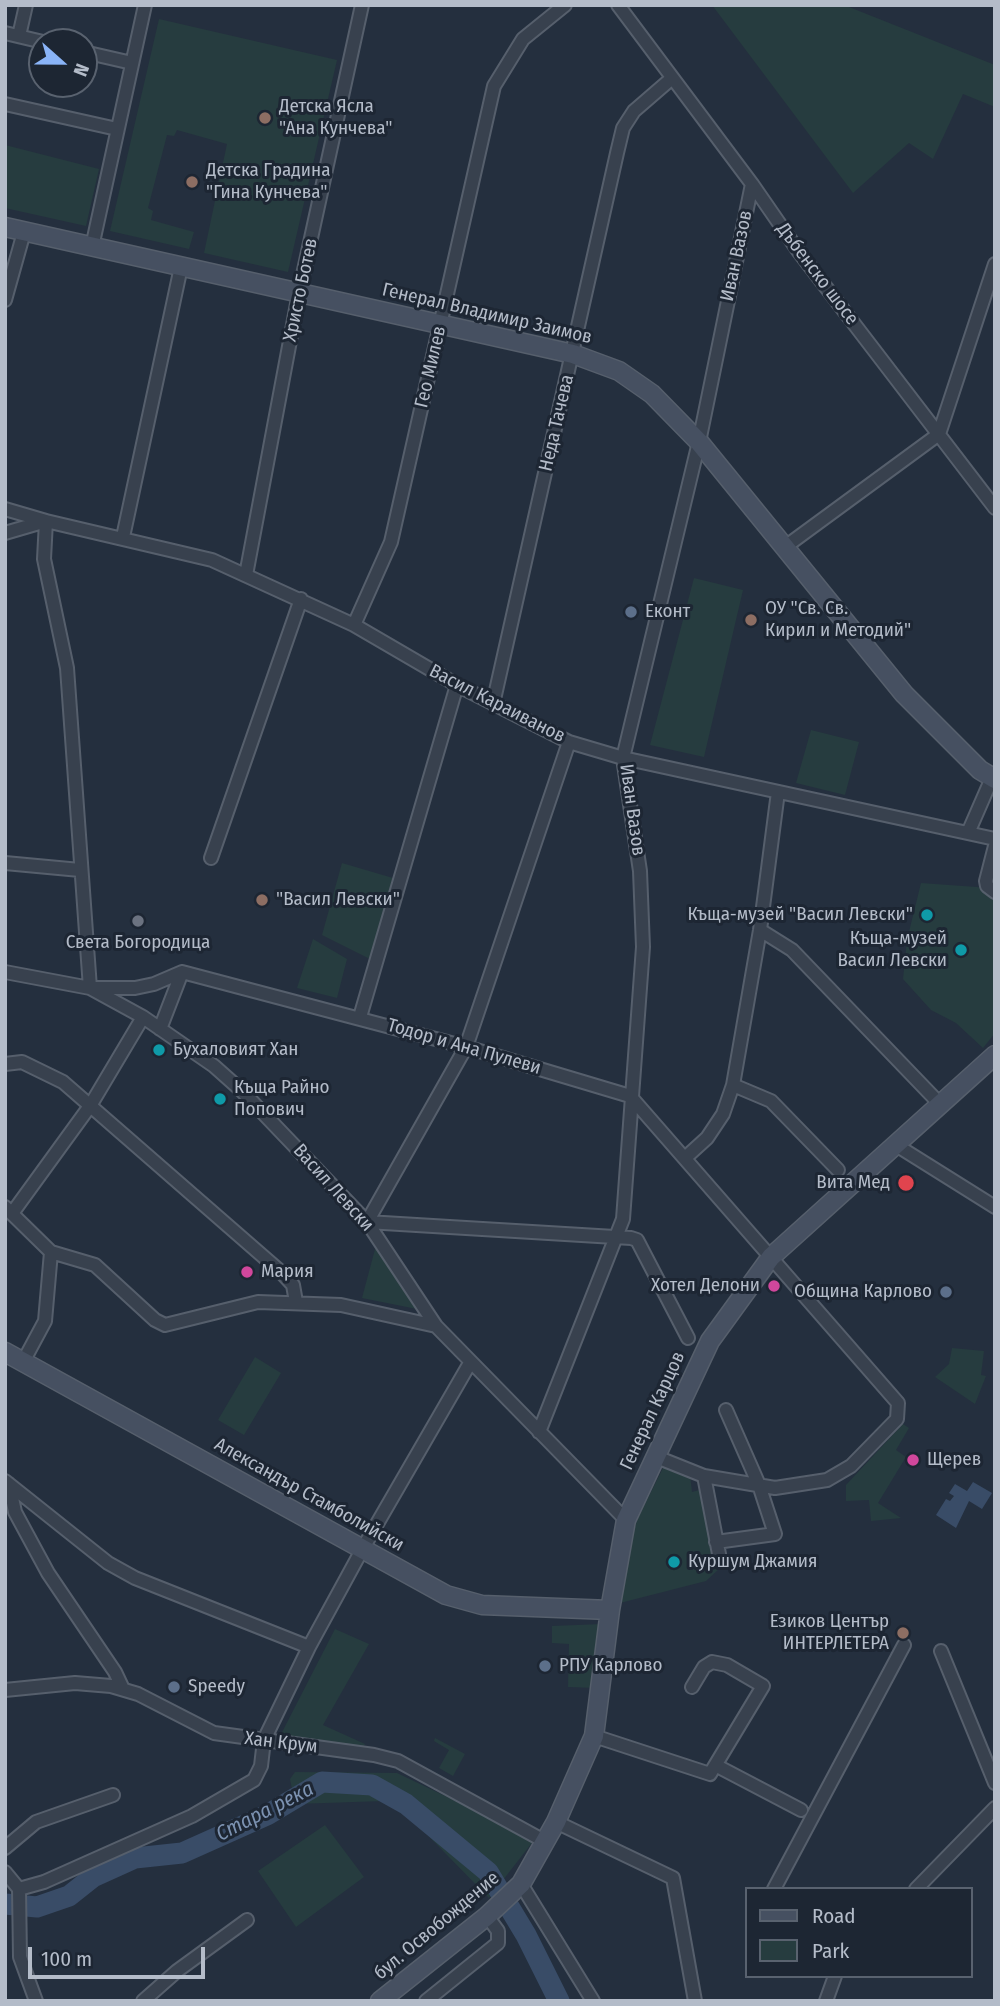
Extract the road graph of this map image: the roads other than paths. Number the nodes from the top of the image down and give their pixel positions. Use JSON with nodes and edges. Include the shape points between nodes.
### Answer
{"nodes":[{"id":1,"x":26,"y":5,"type":"edge"},
{"id":2,"x":145,"y":5,"type":"edge"},
{"id":3,"x":362,"y":5,"type":"edge"},
{"id":4,"x":565,"y":5,"type":"edge"},
{"id":5,"x":618,"y":5,"type":"edge"},
{"id":6,"x":9,"y":35,"type":"edge"},
{"id":7,"x":28,"y":39,"type":"edge"},
{"id":8,"x":98,"y":55,"type":"edge"},
{"id":9,"x":132,"y":63,"type":"junction"},
{"id":10,"x":671,"y":79,"type":"junction"},
{"id":11,"x":5,"y":104,"type":"edge"},
{"id":12,"x":117,"y":129,"type":"junction"},
{"id":13,"x":752,"y":184,"type":"junction"},
{"id":14,"x":5,"y":228,"type":"edge"},
{"id":15,"x":24,"y":232,"type":"junction"},
{"id":16,"x":92,"y":247,"type":"junction"},
{"id":17,"x":995,"y":264,"type":"edge"},
{"id":18,"x":181,"y":267,"type":"junction"},
{"id":19,"x":299,"y":293,"type":"junction"},
{"id":20,"x":5,"y":300,"type":"edge"},
{"id":21,"x":441,"y":324,"type":"junction"},
{"id":22,"x":573,"y":354,"type":"junction"},
{"id":23,"x":939,"y":434,"type":"junction"},
{"id":24,"x":699,"y":442,"type":"junction"},
{"id":25,"x":995,"y":508,"type":"edge"},
{"id":26,"x":5,"y":509,"type":"edge"},
{"id":27,"x":46,"y":521,"type":"junction"},
{"id":28,"x":5,"y":533,"type":"edge"},
{"id":29,"x":123,"y":537,"type":"junction"},
{"id":30,"x":785,"y":547,"type":"junction"},
{"id":31,"x":246,"y":575,"type":"junction"},
{"id":32,"x":301,"y":599,"type":"junction"},
{"id":33,"x":354,"y":625,"type":"junction"},
{"id":34,"x":457,"y":685,"type":"junction"},
{"id":35,"x":493,"y":704,"type":"junction"},
{"id":36,"x":569,"y":742,"type":"junction"},
{"id":37,"x":623,"y":758,"type":"junction"},
{"id":38,"x":993,"y":779,"type":"edge"},
{"id":39,"x":778,"y":792,"type":"junction"},
{"id":40,"x":968,"y":833,"type":"junction"},
{"id":41,"x":995,"y":839,"type":"edge"},
{"id":42,"x":995,"y":846,"type":"edge"},
{"id":43,"x":211,"y":858,"type":"dead end"},
{"id":44,"x":5,"y":863,"type":"edge"},
{"id":45,"x":80,"y":870,"type":"junction"},
{"id":46,"x":995,"y":892,"type":"edge"},
{"id":47,"x":760,"y":930,"type":"junction"},
{"id":48,"x":5,"y":972,"type":"edge"},
{"id":49,"x":182,"y":972,"type":"junction"},
{"id":50,"x":90,"y":988,"type":"junction"},
{"id":51,"x":143,"y":1017,"type":"junction"},
{"id":52,"x":360,"y":1017,"type":"junction"},
{"id":53,"x":160,"y":1029,"type":"junction"},
{"id":54,"x":466,"y":1047,"type":"junction"},
{"id":55,"x":995,"y":1055,"type":"edge"},
{"id":56,"x":5,"y":1064,"type":"edge"},
{"id":57,"x":733,"y":1084,"type":"junction"},
{"id":58,"x":631,"y":1096,"type":"junction"},
{"id":59,"x":940,"y":1104,"type":"junction"},
{"id":60,"x":90,"y":1106,"type":"junction"},
{"id":61,"x":896,"y":1145,"type":"junction"},
{"id":62,"x":685,"y":1158,"type":"junction"},
{"id":63,"x":838,"y":1170,"type":"dead end"},
{"id":64,"x":995,"y":1207,"type":"edge"},
{"id":65,"x":9,"y":1209,"type":"edge"},
{"id":66,"x":367,"y":1222,"type":"junction"},
{"id":67,"x":618,"y":1238,"type":"junction"},
{"id":68,"x":51,"y":1252,"type":"junction"},
{"id":69,"x":771,"y":1257,"type":"junction"},
{"id":70,"x":296,"y":1302,"type":"junction"},
{"id":71,"x":436,"y":1326,"type":"junction"},
{"id":72,"x":688,"y":1338,"type":"dead end"},
{"id":73,"x":5,"y":1353,"type":"edge"},
{"id":74,"x":23,"y":1362,"type":"junction"},
{"id":75,"x":470,"y":1363,"type":"junction"},
{"id":76,"x":726,"y":1410,"type":"dead end"},
{"id":77,"x":539,"y":1432,"type":"junction"},
{"id":78,"x":654,"y":1456,"type":"junction"},
{"id":79,"x":704,"y":1476,"type":"junction"},
{"id":80,"x":7,"y":1483,"type":"edge"},
{"id":81,"x":759,"y":1485,"type":"junction"},
{"id":82,"x":626,"y":1520,"type":"junction"},
{"id":83,"x":363,"y":1548,"type":"junction"},
{"id":84,"x":610,"y":1610,"type":"junction"},
{"id":85,"x":904,"y":1645,"type":"dead end"},
{"id":86,"x":309,"y":1647,"type":"junction"},
{"id":87,"x":941,"y":1651,"type":"dead end"},
{"id":88,"x":692,"y":1686,"type":"dead end"},
{"id":89,"x":123,"y":1689,"type":"junction"},
{"id":90,"x":5,"y":1690,"type":"edge"},
{"id":91,"x":594,"y":1736,"type":"junction"},
{"id":92,"x":264,"y":1740,"type":"junction"},
{"id":93,"x":717,"y":1766,"type":"junction"},
{"id":94,"x":995,"y":1783,"type":"edge"},
{"id":95,"x":113,"y":1795,"type":"dead end"},
{"id":96,"x":995,"y":1808,"type":"edge"},
{"id":97,"x":800,"y":1810,"type":"dead end"},
{"id":98,"x":556,"y":1822,"type":"junction"},
{"id":99,"x":546,"y":1842,"type":"junction"},
{"id":100,"x":5,"y":1847,"type":"edge"},
{"id":101,"x":5,"y":1872,"type":"edge"},
{"id":102,"x":521,"y":1884,"type":"junction"},
{"id":103,"x":775,"y":1887,"type":"edge"},
{"id":104,"x":918,"y":1887,"type":"edge"},
{"id":105,"x":19,"y":1892,"type":"junction"},
{"id":106,"x":487,"y":1916,"type":"junction"},
{"id":107,"x":247,"y":1920,"type":"dead end"},
{"id":108,"x":834,"y":1978,"type":"edge"},
{"id":109,"x":36,"y":2001,"type":"edge"},
{"id":110,"x":144,"y":2001,"type":"edge"},
{"id":111,"x":380,"y":2001,"type":"edge"},
{"id":112,"x":426,"y":2001,"type":"edge"},
{"id":113,"x":593,"y":2001,"type":"edge"},
{"id":114,"x":695,"y":2001,"type":"edge"},
{"id":115,"x":826,"y":2001,"type":"edge"}],
"edges":[{"from":1,"to":6,"type":"street"},
{"from":2,"to":9,"type":"street"},
{"from":3,"to":19,"type":"street","name":"Христо Ботев"},
{"from":4,"to":21,"type":"street","name":"Гео Милев","via":[[523,39],[494,86]]},
{"from":5,"to":10,"type":"street","name":"Дъбенско шосе"},
{"from":6,"to":7,"type":"street"},
{"from":8,"to":9,"type":"street"},
{"from":9,"to":12,"type":"street"},
{"from":10,"to":13,"type":"street","name":"Дъбенско шосе"},
{"from":10,"to":22,"type":"street","name":"Неда Тачева","via":[[634,111],[624,128]]},
{"from":11,"to":12,"type":"street"},
{"from":12,"to":16,"type":"street"},
{"from":13,"to":23,"type":"street","name":"Дъбенско шосе"},
{"from":13,"to":24,"type":"street","name":"Иван Вазов"},
{"from":14,"to":15,"type":"street","name":"Генерал Владимир Заимов"},
{"from":15,"to":16,"type":"street","name":"Генерал Владимир Заимов"},
{"from":15,"to":20,"type":"street"},
{"from":16,"to":18,"type":"street","name":"Генерал Владимир Заимов"},
{"from":17,"to":23,"type":"street"},
{"from":18,"to":19,"type":"street","name":"Генерал Владимир Заимов"},
{"from":18,"to":29,"type":"street"},
{"from":19,"to":21,"type":"street","name":"Генерал Владимир Заимов"},
{"from":19,"to":31,"type":"street","name":"Христо Ботев"},
{"from":21,"to":22,"type":"street","name":"Генерал Владимир Заимов"},
{"from":21,"to":33,"type":"street","name":"Гео Милев","via":[[391,542]]},
{"from":22,"to":24,"type":"street","name":"Генерал Владимир Заимов","via":[[604,363],[637,382]]},
{"from":22,"to":35,"type":"street","name":"Неда Тачева"},
{"from":23,"to":25,"type":"street","name":"Дъбенско шосе"},
{"from":23,"to":30,"type":"street"},
{"from":24,"to":30,"type":"street","name":"Генерал Владимир Заимов"},
{"from":24,"to":37,"type":"street","name":"Иван Вазов"},
{"from":26,"to":27,"type":"street","name":"Васил Караиванов"},
{"from":27,"to":28,"type":"street","name":"Васил Караиванов"},
{"from":27,"to":29,"type":"street","name":"Васил Караиванов"},
{"from":27,"to":45,"type":"street","via":[[44,559],[67,668]]},
{"from":29,"to":31,"type":"street","name":"Васил Караиванов","via":[[212,560]]},
{"from":30,"to":38,"type":"street","name":"Генерал Владимир Заимов","via":[[904,694]]},
{"from":31,"to":32,"type":"street","name":"Васил Караиванов"},
{"from":32,"to":33,"type":"street","name":"Васил Караиванов"},
{"from":32,"to":43,"type":"street"},
{"from":33,"to":34,"type":"street","name":"Васил Караиванов"},
{"from":34,"to":35,"type":"street","name":"Васил Караиванов"},
{"from":34,"to":52,"type":"street"},
{"from":35,"to":36,"type":"street","name":"Васил Караиванов"},
{"from":36,"to":37,"type":"street","name":"Васил Караиванов"},
{"from":36,"to":54,"type":"street"},
{"from":37,"to":39,"type":"street","name":"Васил Караиванов"},
{"from":37,"to":58,"type":"street","name":"Иван Вазов","via":[[640,871],[643,947]]},
{"from":38,"to":40,"type":"street"},
{"from":39,"to":40,"type":"street","name":"Васил Караиванов"},
{"from":39,"to":47,"type":"street"},
{"from":40,"to":41,"type":"street","name":"Васил Караиванов"},
{"from":42,"to":46,"type":"street","via":[[986,881]]},
{"from":44,"to":45,"type":"street"},
{"from":45,"to":50,"type":"street"},
{"from":47,"to":57,"type":"street"},
{"from":47,"to":59,"type":"street","via":[[792,950]]},
{"from":48,"to":50,"type":"street","name":"Васил Левски"},
{"from":49,"to":50,"type":"street","via":[[135,988]]},
{"from":49,"to":52,"type":"street","name":"Тодор и Ана Пулеви"},
{"from":49,"to":53,"type":"street"},
{"from":50,"to":51,"type":"street","name":"Васил Левски"},
{"from":51,"to":53,"type":"street","name":"Васил Левски"},
{"from":51,"to":60,"type":"street"},
{"from":52,"to":54,"type":"street","name":"Тодор и Ана Пулеви"},
{"from":53,"to":66,"type":"street","name":"Васил Левски","via":[[243,1091]]},
{"from":54,"to":58,"type":"street","name":"Тодор и Ана Пулеви"},
{"from":54,"to":66,"type":"street"},
{"from":55,"to":59,"type":"street","name":"Генерал Карцов"},
{"from":56,"to":60,"type":"street","via":[[22,1062],[43,1070]]},
{"from":57,"to":62,"type":"street","via":[[723,1114],[707,1138]]},
{"from":57,"to":63,"type":"street","via":[[771,1101]]},
{"from":58,"to":62,"type":"street"},
{"from":58,"to":67,"type":"street","name":"Иван Вазов"},
{"from":59,"to":61,"type":"street","name":"Генерал Карцов"},
{"from":60,"to":65,"type":"street"},
{"from":60,"to":70,"type":"street","via":[[281,1272],[293,1285]]},
{"from":61,"to":64,"type":"street"},
{"from":61,"to":69,"type":"street","name":"Генерал Карцов"},
{"from":62,"to":69,"type":"street"},
{"from":65,"to":68,"type":"street"},
{"from":66,"to":67,"type":"street"},
{"from":66,"to":71,"type":"street","name":"Васил Левски"},
{"from":67,"to":72,"type":"street","via":[[637,1240]]},
{"from":67,"to":77,"type":"street","name":"Иван Вазов"},
{"from":68,"to":70,"type":"street","via":[[95,1265],[165,1325],[258,1301]]},
{"from":68,"to":74,"type":"street","via":[[45,1321]]},
{"from":69,"to":78,"type":"street","name":"Генерал Карцов","via":[[710,1341]]},
{"from":69,"to":81,"type":"street","via":[[900,1410],[897,1419],[851,1466],[827,1479],[775,1488]]},
{"from":70,"to":71,"type":"street","via":[[341,1305]]},
{"from":71,"to":75,"type":"street","name":"Васил Левски"},
{"from":73,"to":74,"type":"street","name":"Александър Стамболийски"},
{"from":74,"to":83,"type":"street","name":"Александър Стамболийски"},
{"from":75,"to":77,"type":"street","name":"Васил Левски"},
{"from":75,"to":83,"type":"street"},
{"from":76,"to":81,"type":"street"},
{"from":77,"to":82,"type":"street","name":"Васил Левски"},
{"from":78,"to":79,"type":"street"},
{"from":78,"to":82,"type":"street","name":"Генерал Карцов"},
{"from":79,"to":81,"type":"street"},
{"from":79,"to":81,"type":"street","via":[[718,1548],[775,1534]]},
{"from":80,"to":86,"type":"street","via":[[108,1563],[135,1578]]},
{"from":80,"to":89,"type":"street","via":[[15,1512],[48,1573]]},
{"from":82,"to":84,"type":"street","name":"Генерал Карцов"},
{"from":83,"to":84,"type":"street","name":"Александър Стамболийски","via":[[463,1601]]},
{"from":83,"to":86,"type":"street"},
{"from":84,"to":91,"type":"street","name":"Генерал Карцов"},
{"from":85,"to":103,"type":"street"},
{"from":86,"to":92,"type":"street"},
{"from":87,"to":94,"type":"street"},
{"from":88,"to":93,"type":"street","via":[[712,1662],[727,1665],[763,1686]]},
{"from":89,"to":90,"type":"street","name":"Хан Крум","via":[[75,1683]]},
{"from":89,"to":92,"type":"street","name":"Хан Крум","via":[[214,1733]]},
{"from":91,"to":93,"type":"street","via":[[703,1774]]},
{"from":91,"to":98,"type":"street","name":"Генерал Карцов"},
{"from":92,"to":99,"type":"street","name":"Хан Крум","via":[[398,1761]]},
{"from":92,"to":105,"type":"street","via":[[261,1766],[246,1787]]},
{"from":93,"to":97,"type":"street"},
{"from":95,"to":100,"type":"street","via":[[36,1822]]},
{"from":96,"to":104,"type":"street"},
{"from":98,"to":99,"type":"street","name":"Генерал Карцов"},
{"from":98,"to":114,"type":"street","via":[[673,1878]]},
{"from":99,"to":102,"type":"street","name":"Генерал Карцов"},
{"from":101,"to":105,"type":"street"},
{"from":102,"to":106,"type":"street","name":"бул. Освобождение"},
{"from":102,"to":113,"type":"street"},
{"from":105,"to":109,"type":"street","via":[[20,1957]]},
{"from":106,"to":111,"type":"street","name":"бул. Освобождение"},
{"from":106,"to":112,"type":"street","via":[[498,1931],[498,1943]]},
{"from":107,"to":110,"type":"street"},
{"from":108,"to":115,"type":"street"}]}
